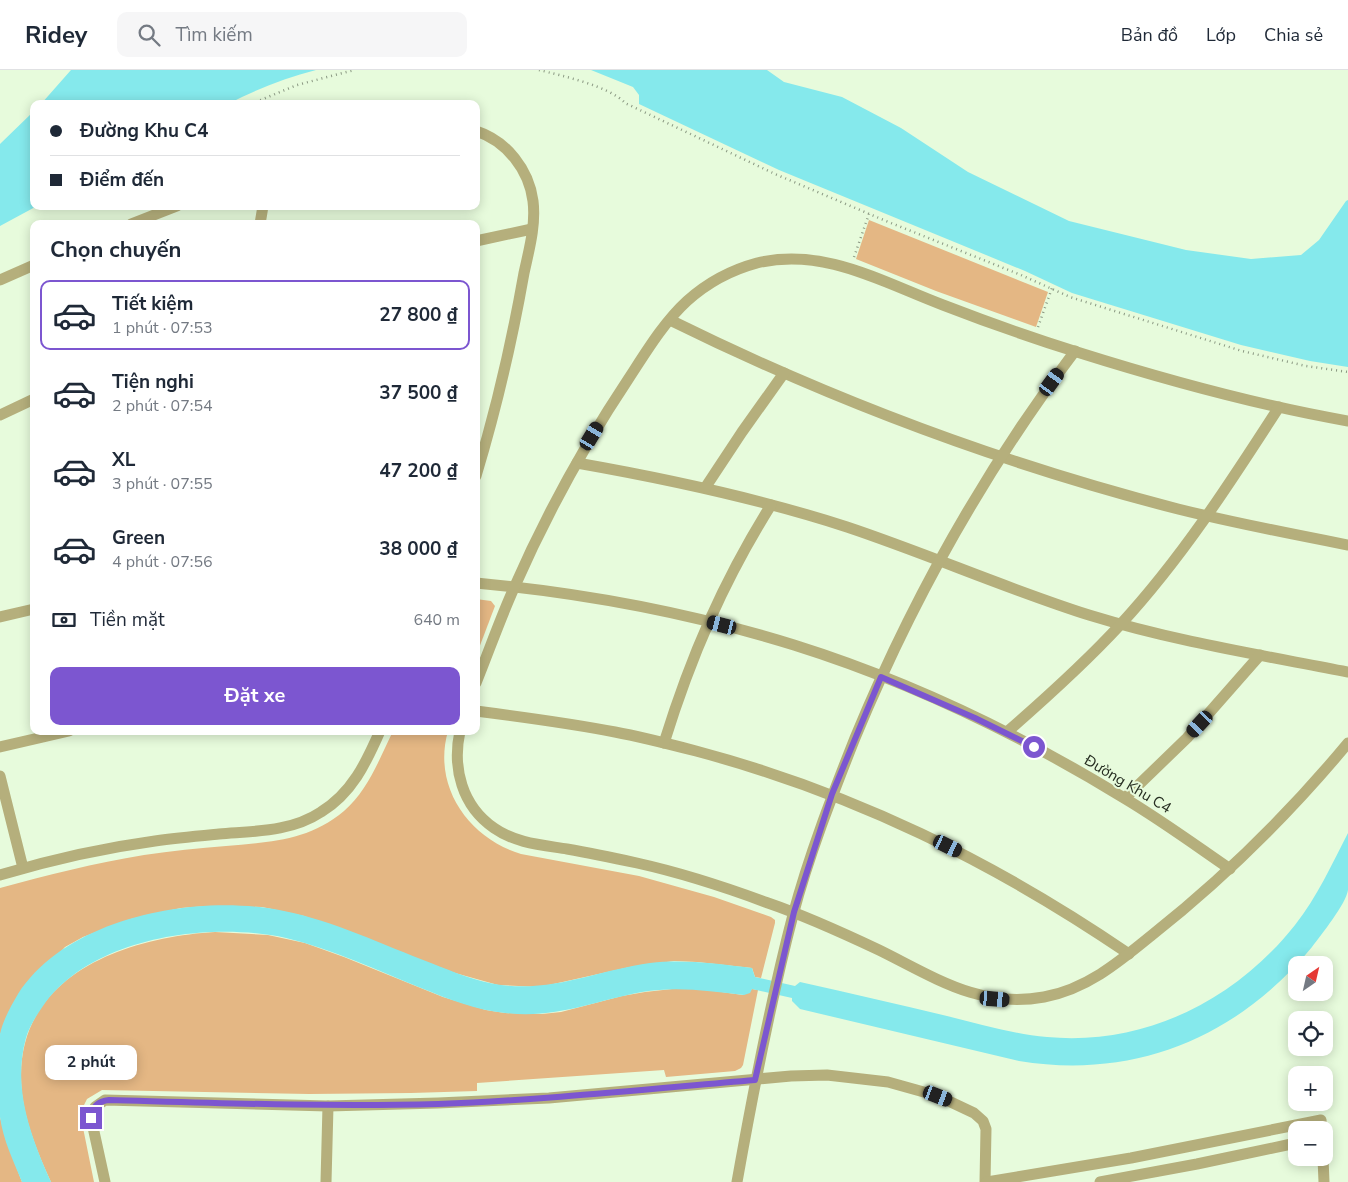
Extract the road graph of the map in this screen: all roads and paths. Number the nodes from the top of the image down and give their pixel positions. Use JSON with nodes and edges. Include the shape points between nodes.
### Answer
{"nodes":[{"id":1,"x":354,"y":70,"type":"edge"},
{"id":2,"x":539,"y":70,"type":"edge"},
{"id":3,"x":261,"y":100,"type":"edge"},
{"id":4,"x":480,"y":132,"type":"edge"},
{"id":5,"x":167,"y":210,"type":"edge"},
{"id":6,"x":869,"y":214,"type":"junction"},
{"id":7,"x":141,"y":220,"type":"edge"},
{"id":8,"x":532,"y":229,"type":"junction"},
{"id":9,"x":480,"y":240,"type":"edge"},
{"id":10,"x":853,"y":261,"type":"dead end"},
{"id":11,"x":30,"y":267,"type":"edge"},
{"id":12,"x":0,"y":281,"type":"edge"},
{"id":13,"x":1052,"y":288,"type":"junction"},
{"id":14,"x":670,"y":320,"type":"junction"},
{"id":15,"x":1037,"y":330,"type":"dead end"},
{"id":16,"x":1075,"y":351,"type":"junction"},
{"id":17,"x":1348,"y":372,"type":"edge"},
{"id":18,"x":784,"y":373,"type":"junction"},
{"id":19,"x":30,"y":402,"type":"edge"},
{"id":20,"x":1279,"y":407,"type":"junction"},
{"id":21,"x":0,"y":416,"type":"edge"},
{"id":22,"x":1348,"y":421,"type":"edge"},
{"id":23,"x":480,"y":453,"type":"edge"},
{"id":24,"x":1001,"y":456,"type":"junction"},
{"id":25,"x":577,"y":463,"type":"junction"},
{"id":26,"x":705,"y":488,"type":"junction"},
{"id":27,"x":771,"y":505,"type":"junction"},
{"id":28,"x":1207,"y":516,"type":"junction"},
{"id":29,"x":1348,"y":545,"type":"edge"},
{"id":30,"x":939,"y":561,"type":"junction"},
{"id":31,"x":480,"y":583,"type":"edge"},
{"id":32,"x":515,"y":586,"type":"junction"},
{"id":33,"x":30,"y":610,"type":"edge"},
{"id":34,"x":0,"y":616,"type":"edge"},
{"id":35,"x":708,"y":622,"type":"junction"},
{"id":36,"x":1121,"y":624,"type":"junction"},
{"id":37,"x":1260,"y":655,"type":"junction"},
{"id":38,"x":1348,"y":672,"type":"edge"},
{"id":39,"x":480,"y":673,"type":"edge"},
{"id":40,"x":881,"y":677,"type":"junction"},
{"id":41,"x":480,"y":712,"type":"edge"},
{"id":42,"x":1007,"y":732,"type":"junction"},
{"id":43,"x":52,"y":735,"type":"edge"},
{"id":44,"x":378,"y":735,"type":"edge"},
{"id":45,"x":459,"y":735,"type":"edge"},
{"id":46,"x":664,"y":743,"type":"junction"},
{"id":47,"x":1348,"y":744,"type":"edge"},
{"id":48,"x":0,"y":747,"type":"edge"},
{"id":49,"x":0,"y":776,"type":"edge"},
{"id":50,"x":832,"y":794,"type":"junction"},
{"id":51,"x":1125,"y":798,"type":"junction"},
{"id":52,"x":23,"y":868,"type":"junction"},
{"id":53,"x":1230,"y":869,"type":"junction"},
{"id":54,"x":0,"y":875,"type":"edge"},
{"id":55,"x":794,"y":912,"type":"junction"},
{"id":56,"x":1129,"y":954,"type":"junction"},
{"id":57,"x":755,"y":1080,"type":"junction"},
{"id":58,"x":328,"y":1106,"type":"junction"},
{"id":59,"x":1288,"y":1131,"type":"edge"},
{"id":60,"x":1288,"y":1145,"type":"edge"},
{"id":61,"x":1323,"y":1166,"type":"edge"},
{"id":62,"x":105,"y":1182,"type":"edge"},
{"id":63,"x":326,"y":1182,"type":"edge"},
{"id":64,"x":737,"y":1182,"type":"edge"},
{"id":65,"x":986,"y":1182,"type":"edge"},
{"id":66,"x":1100,"y":1182,"type":"edge"},
{"id":67,"x":1324,"y":1182,"type":"edge"}],
"edges":[{"from":1,"to":3,"type":"path","via":[[297,85]]},
{"from":2,"to":6,"type":"path","via":[[573,78],[619,96],[625,103],[774,174]]},
{"from":4,"to":8,"type":"street","via":[[500,144],[521,168],[533,199]]},
{"from":5,"to":7,"type":"street"},
{"from":6,"to":10,"type":"path"},
{"from":6,"to":13,"type":"path"},
{"from":8,"to":9,"type":"street"},
{"from":8,"to":23,"type":"street","via":[[506,361]]},
{"from":11,"to":12,"type":"street"},
{"from":13,"to":15,"type":"path"},
{"from":13,"to":17,"type":"path","via":[[1078,300],[1242,351]]},
{"from":14,"to":16,"type":"street","via":[[700,291],[729,273],[767,261],[808,259],[853,269],[938,304]]},
{"from":14,"to":18,"type":"street"},
{"from":14,"to":25,"type":"street","via":[[615,399]]},
{"from":16,"to":20,"type":"street"},
{"from":16,"to":24,"type":"street"},
{"from":18,"to":24,"type":"street","via":[[892,418]]},
{"from":18,"to":26,"type":"street"},
{"from":19,"to":21,"type":"street"},
{"from":20,"to":22,"type":"street"},
{"from":20,"to":28,"type":"street"},
{"from":24,"to":28,"type":"street"},
{"from":24,"to":30,"type":"street"},
{"from":25,"to":26,"type":"street"},
{"from":25,"to":32,"type":"street"},
{"from":26,"to":27,"type":"street"},
{"from":27,"to":30,"type":"street","via":[[847,527]]},
{"from":27,"to":35,"type":"street"},
{"from":28,"to":29,"type":"street"},
{"from":28,"to":36,"type":"street"},
{"from":30,"to":36,"type":"street"},
{"from":30,"to":40,"type":"street"},
{"from":31,"to":32,"type":"street","name":"Đường Khu C4"},
{"from":32,"to":35,"type":"street","name":"Đường Khu C4","via":[[616,602]]},
{"from":32,"to":39,"type":"street"},
{"from":33,"to":34,"type":"street"},
{"from":35,"to":40,"type":"street","name":"Đường Khu C4","via":[[794,645]]},
{"from":35,"to":46,"type":"street"},
{"from":36,"to":37,"type":"street"},
{"from":36,"to":42,"type":"street","via":[[1072,674]]},
{"from":37,"to":38,"type":"street"},
{"from":37,"to":51,"type":"street","via":[[1187,738]]},
{"from":40,"to":42,"type":"street","name":"Đường Khu C4"},
{"from":40,"to":50,"type":"street"},
{"from":41,"to":46,"type":"street","via":[[616,732]]},
{"from":42,"to":51,"type":"street","name":"Đường Khu C4"},
{"from":43,"to":48,"type":"street"},
{"from":44,"to":52,"type":"street","via":[[361,772],[343,796],[321,812],[294,825],[152,841]]},
{"from":45,"to":55,"type":"street","via":[[456,757],[463,789],[474,809],[501,833],[523,841],[663,869]]},
{"from":46,"to":50,"type":"street","via":[[756,768]]},
{"from":47,"to":53,"type":"street"},
{"from":49,"to":52,"type":"street"},
{"from":50,"to":55,"type":"street"},
{"from":50,"to":56,"type":"street","via":[[972,858],[1050,902]]},
{"from":51,"to":53,"type":"street","name":"Đường Khu C4"},
{"from":52,"to":54,"type":"street"},
{"from":53,"to":56,"type":"street"},
{"from":55,"to":56,"type":"street","via":[[956,989],[995,999],[1055,995],[1101,975]]},
{"from":55,"to":57,"type":"street"},
{"from":57,"to":58,"type":"street","via":[[549,1098]]},
{"from":57,"to":64,"type":"street"},
{"from":57,"to":65,"type":"street","via":[[805,1075],[852,1077],[900,1085],[960,1105],[985,1125]]},
{"from":58,"to":62,"type":"street","via":[[103,1101],[95,1107],[91,1118]]},
{"from":58,"to":63,"type":"street"},
{"from":59,"to":65,"type":"street"},
{"from":60,"to":66,"type":"street"},
{"from":61,"to":67,"type":"street"}]}
